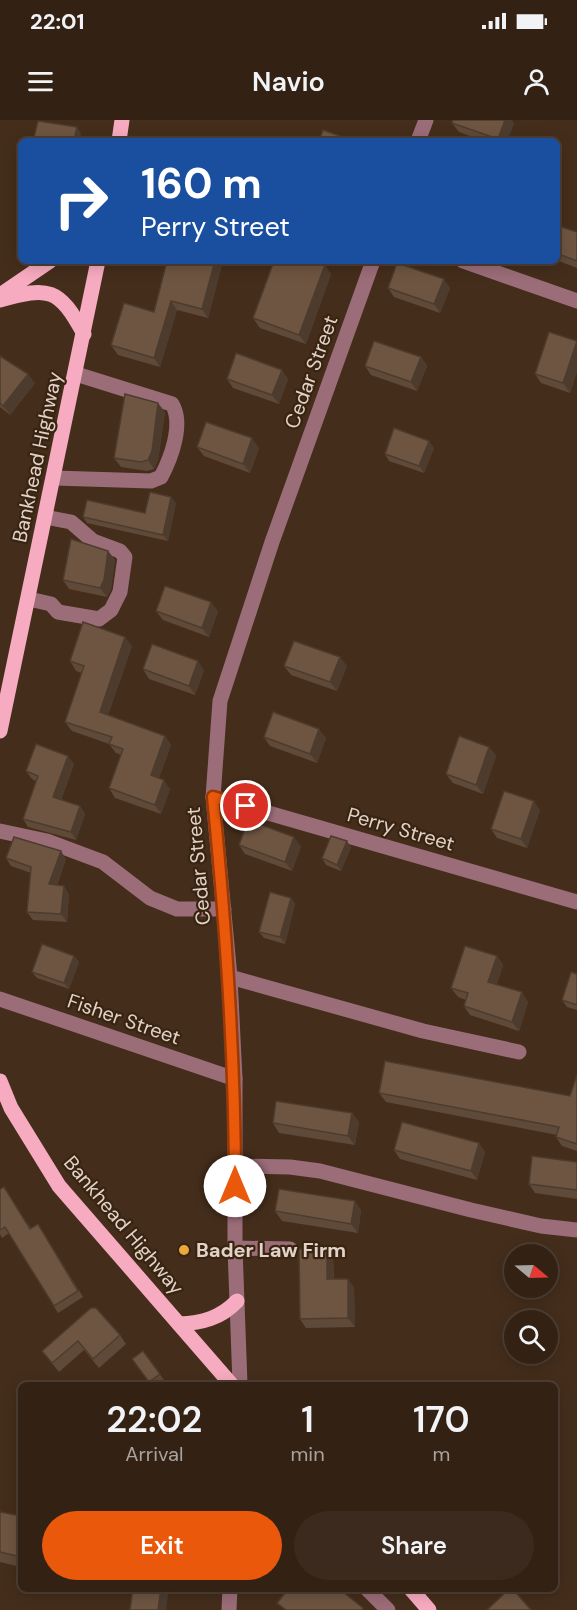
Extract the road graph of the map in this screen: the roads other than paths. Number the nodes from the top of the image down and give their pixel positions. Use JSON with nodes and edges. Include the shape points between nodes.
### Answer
{"nodes":[{"id":1,"x":122,"y":120,"type":"edge"},
{"id":2,"x":426,"y":120,"type":"edge"},
{"id":3,"x":119,"y":138,"type":"edge"},
{"id":4,"x":419,"y":138,"type":"edge"},
{"id":5,"x":45,"y":264,"type":"edge"},
{"id":6,"x":97,"y":264,"type":"edge"},
{"id":7,"x":372,"y":264,"type":"edge"},
{"id":8,"x":472,"y":264,"type":"edge"},
{"id":9,"x":0,"y":294,"type":"edge"},
{"id":10,"x":0,"y":300,"type":"edge"},
{"id":11,"x":577,"y":301,"type":"edge"},
{"id":12,"x":84,"y":334,"type":"junction"},
{"id":13,"x":76,"y":374,"type":"junction"},
{"id":14,"x":54,"y":478,"type":"junction"},
{"id":15,"x":45,"y":517,"type":"junction"},
{"id":16,"x":29,"y":599,"type":"junction"},
{"id":17,"x":5,"y":687,"type":"edge"},
{"id":18,"x":0,"y":731,"type":"edge"},
{"id":19,"x":213,"y":797,"type":"junction"},
{"id":20,"x":0,"y":831,"type":"edge"},
{"id":21,"x":577,"y":903,"type":"edge"},
{"id":22,"x":224,"y":909,"type":"junction"},
{"id":23,"x":230,"y":977,"type":"junction"},
{"id":24,"x":0,"y":999,"type":"edge"},
{"id":25,"x":519,"y":1052,"type":"dead end"},
{"id":26,"x":235,"y":1078,"type":"junction"},
{"id":27,"x":0,"y":1081,"type":"edge"},
{"id":28,"x":235,"y":1166,"type":"junction"},
{"id":29,"x":577,"y":1230,"type":"edge"},
{"id":30,"x":235,"y":1248,"type":"junction"},
{"id":31,"x":290,"y":1249,"type":"dead end"},
{"id":32,"x":237,"y":1301,"type":"junction"},
{"id":33,"x":179,"y":1324,"type":"junction"},
{"id":34,"x":229,"y":1382,"type":"edge"},
{"id":35,"x":240,"y":1382,"type":"edge"},
{"id":36,"x":230,"y":1592,"type":"edge"},
{"id":37,"x":370,"y":1592,"type":"edge"},
{"id":38,"x":413,"y":1592,"type":"edge"},
{"id":39,"x":229,"y":1610,"type":"edge"},
{"id":40,"x":388,"y":1610,"type":"edge"},
{"id":41,"x":429,"y":1610,"type":"edge"}],
"edges":[{"from":1,"to":3,"type":"main road"},
{"from":2,"to":4,"type":"street"},
{"from":5,"to":9,"type":"main road"},
{"from":6,"to":12,"type":"main road","name":"Bankhead Highway"},
{"from":7,"to":19,"type":"street","name":"Cedar Street","via":[[220,700]]},
{"from":8,"to":11,"type":"street"},
{"from":10,"to":12,"type":"main road","via":[[44,291],[71,310]]},
{"from":12,"to":13,"type":"main road","name":"Bankhead Highway"},
{"from":13,"to":14,"type":"main road","name":"Bankhead Highway"},
{"from":13,"to":14,"type":"street","via":[[172,405],[177,413],[176,427],[168,463],[161,477],[151,482]]},
{"from":14,"to":15,"type":"main road","name":"Bankhead Highway"},
{"from":15,"to":16,"type":"main road","name":"Bankhead Highway"},
{"from":15,"to":16,"type":"street","via":[[71,522],[93,541],[120,551],[125,564],[120,592],[111,610],[99,620],[58,612],[51,604]]},
{"from":16,"to":17,"type":"main road","name":"Bankhead Highway"},
{"from":17,"to":18,"type":"main road","name":"Bankhead Highway"},
{"from":19,"to":21,"type":"street","name":"Perry Street"},
{"from":19,"to":22,"type":"street","name":"Cedar Street"},
{"from":20,"to":22,"type":"street","via":[[47,841],[103,862],[150,898],[177,909]]},
{"from":22,"to":23,"type":"street","name":"Cedar Street"},
{"from":23,"to":25,"type":"street","via":[[423,1031]]},
{"from":23,"to":26,"type":"street","name":"Cedar Street"},
{"from":24,"to":26,"type":"street","name":"Fisher Street"},
{"from":26,"to":28,"type":"street","name":"Cedar Street"},
{"from":27,"to":33,"type":"main road","name":"Bankhead Highway","via":[[11,1108],[59,1186]]},
{"from":28,"to":29,"type":"street","via":[[320,1171],[541,1226]]},
{"from":28,"to":30,"type":"street","name":"Cedar Street"},
{"from":30,"to":31,"type":"street"},
{"from":30,"to":32,"type":"street","name":"Cedar Street"},
{"from":32,"to":33,"type":"main road","via":[[220,1315]]},
{"from":32,"to":35,"type":"street","name":"Cedar Street"},
{"from":33,"to":34,"type":"main road","name":"Bankhead Highway"},
{"from":36,"to":39,"type":"street"},
{"from":37,"to":40,"type":"street"},
{"from":38,"to":41,"type":"main road"}]}
